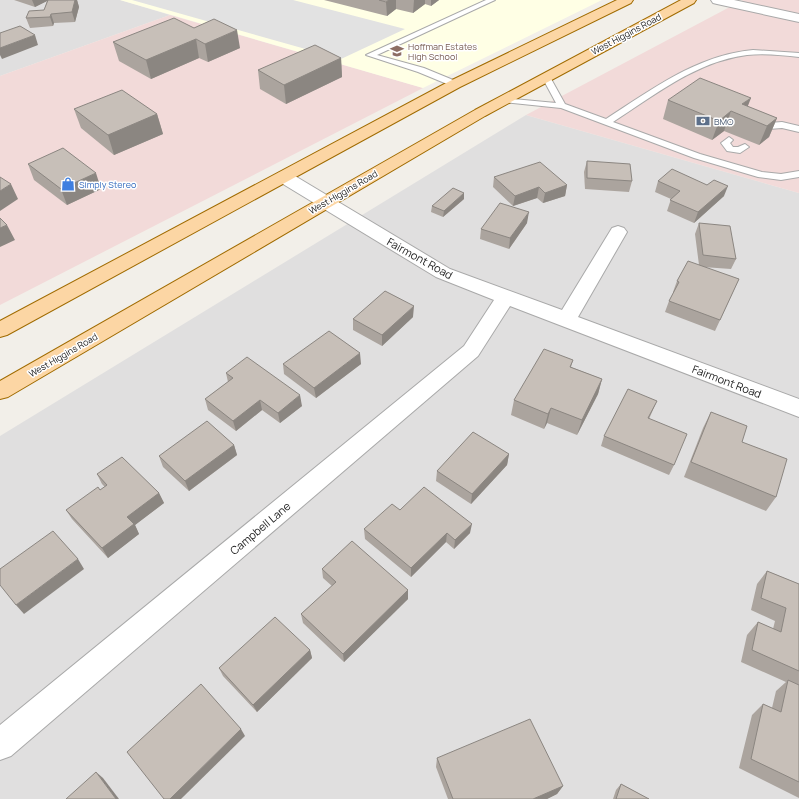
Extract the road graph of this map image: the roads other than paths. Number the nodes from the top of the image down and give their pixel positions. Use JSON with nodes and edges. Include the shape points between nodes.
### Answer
{"nodes":[{"id":1,"x":492,"y":0,"type":"edge"},
{"id":2,"x":627,"y":0,"type":"edge"},
{"id":3,"x":690,"y":0,"type":"edge"},
{"id":4,"x":717,"y":0,"type":"edge"},
{"id":5,"x":799,"y":18,"type":"edge"},
{"id":6,"x":799,"y":55,"type":"edge"},
{"id":7,"x":546,"y":77,"type":"junction"},
{"id":8,"x":455,"y":84,"type":"junction"},
{"id":9,"x":504,"y":100,"type":"junction"},
{"id":10,"x":562,"y":106,"type":"junction"},
{"id":11,"x":607,"y":122,"type":"junction"},
{"id":12,"x":799,"y":129,"type":"edge"},
{"id":13,"x":753,"y":131,"type":"edge"},
{"id":14,"x":735,"y":145,"type":"dead end"},
{"id":15,"x":715,"y":161,"type":"junction"},
{"id":16,"x":799,"y":173,"type":"edge"},
{"id":17,"x":284,"y":177,"type":"junction"},
{"id":18,"x":325,"y":203,"type":"junction"},
{"id":19,"x":618,"y":232,"type":"dead end"},
{"id":20,"x":505,"y":298,"type":"junction"},
{"id":21,"x":566,"y":320,"type":"junction"},
{"id":22,"x":0,"y":330,"type":"edge"},
{"id":23,"x":0,"y":391,"type":"edge"},
{"id":24,"x":799,"y":408,"type":"edge"},
{"id":25,"x":0,"y":745,"type":"edge"}],
"edges":[{"from":1,"to":8,"type":"lane","via":[[370,55],[421,70]]},
{"from":2,"to":8,"type":"main road"},
{"from":3,"to":7,"type":"main road","name":"West Higgins Road"},
{"from":4,"to":5,"type":"street"},
{"from":6,"to":11,"type":"lane","via":[[771,51],[738,54],[697,67]]},
{"from":7,"to":9,"type":"main road","name":"West Higgins Road"},
{"from":7,"to":10,"type":"lane"},
{"from":8,"to":17,"type":"main road"},
{"from":9,"to":10,"type":"lane"},
{"from":9,"to":18,"type":"main road","name":"West Higgins Road"},
{"from":10,"to":11,"type":"lane"},
{"from":11,"to":15,"type":"lane"},
{"from":12,"to":13,"type":"lane","via":[[782,125],[758,126]]},
{"from":14,"to":15,"type":"lane"},
{"from":15,"to":16,"type":"lane","via":[[761,175],[781,177]]},
{"from":17,"to":18,"type":"street","name":"Fairmont Road"},
{"from":17,"to":22,"type":"main road"},
{"from":18,"to":20,"type":"street","name":"Fairmont Road","via":[[444,273]]},
{"from":18,"to":23,"type":"main road","name":"West Higgins Road"},
{"from":19,"to":21,"type":"street"},
{"from":20,"to":21,"type":"street","name":"Fairmont Road"},
{"from":20,"to":25,"type":"street","name":"Campbell Lane","via":[[471,351]]},
{"from":21,"to":24,"type":"street","name":"Fairmont Road"}]}
